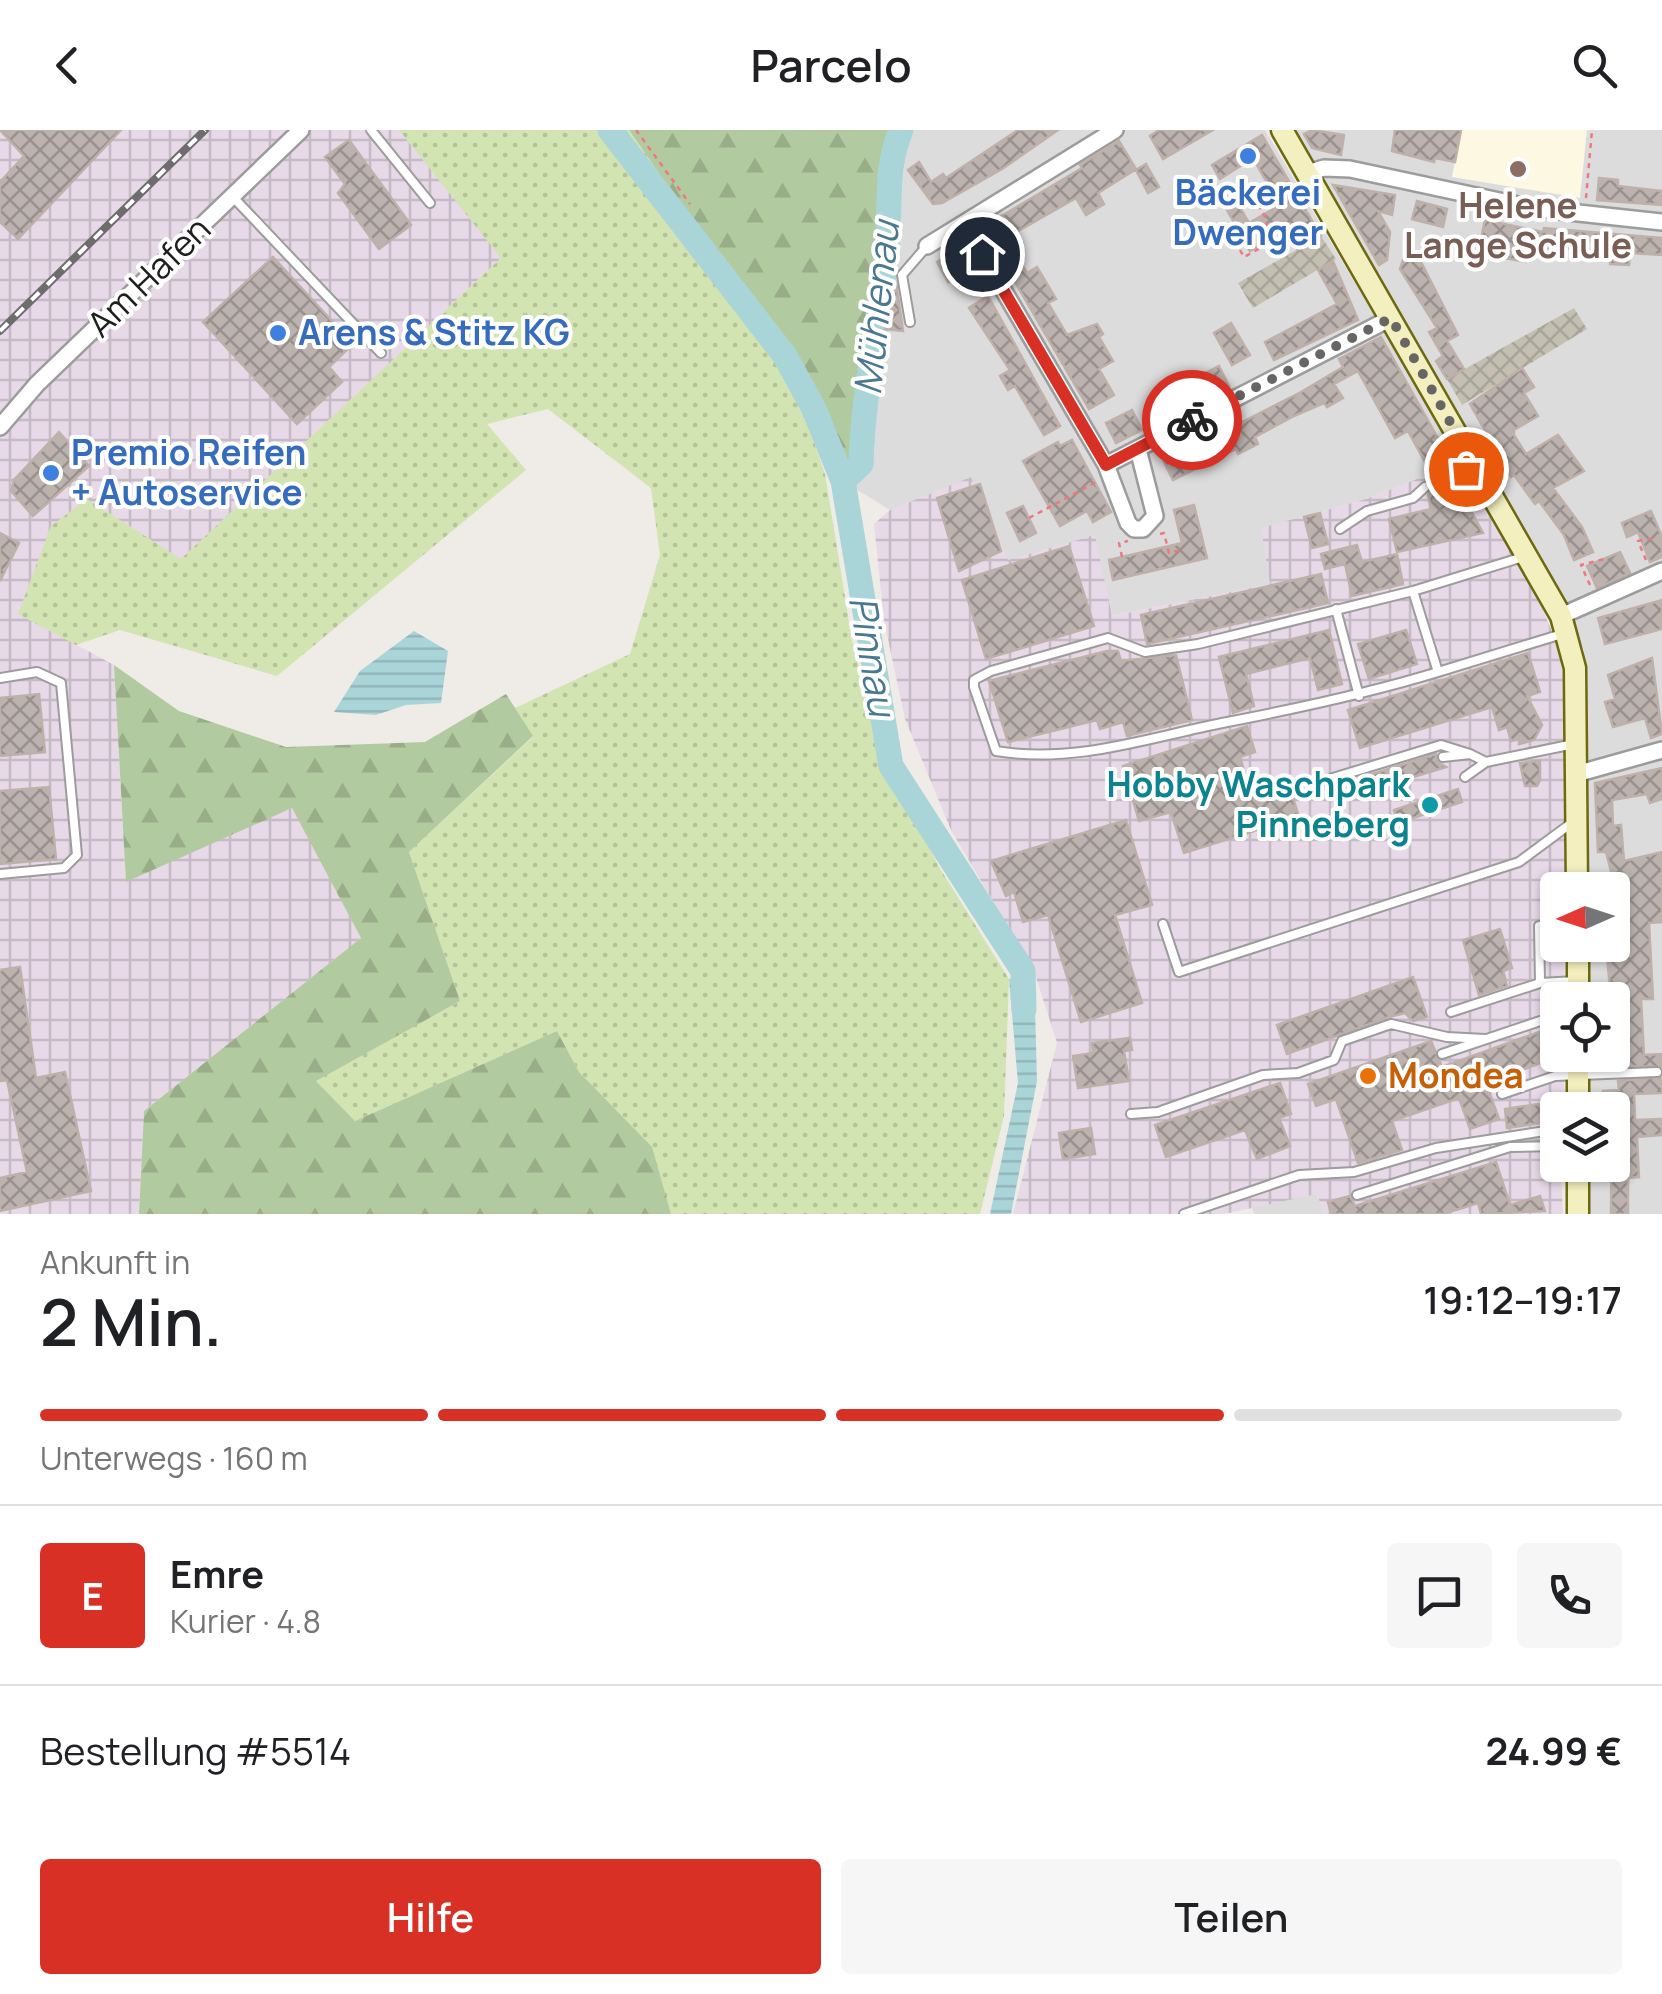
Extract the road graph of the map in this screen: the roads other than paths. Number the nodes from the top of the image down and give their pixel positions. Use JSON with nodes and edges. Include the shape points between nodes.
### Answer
{"nodes":[{"id":1,"x":301,"y":130,"type":"edge"},
{"id":2,"x":371,"y":130,"type":"edge"},
{"id":3,"x":1115,"y":130,"type":"edge"},
{"id":4,"x":1282,"y":130,"type":"edge"},
{"id":5,"x":1307,"y":174,"type":"junction"},
{"id":6,"x":232,"y":196,"type":"junction"},
{"id":7,"x":430,"y":203,"type":"dead end"},
{"id":8,"x":1662,"y":222,"type":"edge"},
{"id":9,"x":964,"y":223,"type":"junction"},
{"id":10,"x":927,"y":246,"type":"joint"},
{"id":11,"x":1391,"y":318,"type":"junction"},
{"id":12,"x":910,"y":322,"type":"dead end"},
{"id":13,"x":382,"y":353,"type":"dead end"},
{"id":14,"x":0,"y":427,"type":"edge"},
{"id":15,"x":1138,"y":449,"type":"junction"},
{"id":16,"x":1474,"y":464,"type":"junction"},
{"id":17,"x":1108,"y":470,"type":"junction"},
{"id":18,"x":1453,"y":474,"type":"dead end"},
{"id":19,"x":1426,"y":487,"type":"dead end"},
{"id":20,"x":1340,"y":529,"type":"dead end"},
{"id":21,"x":1527,"y":556,"type":"junction"},
{"id":22,"x":1657,"y":573,"type":"edge"},
{"id":23,"x":1413,"y":591,"type":"junction"},
{"id":24,"x":1336,"y":610,"type":"junction"},
{"id":25,"x":1563,"y":624,"type":"junction"},
{"id":26,"x":1438,"y":672,"type":"junction"},
{"id":27,"x":0,"y":678,"type":"edge"},
{"id":28,"x":1359,"y":696,"type":"junction"},
{"id":29,"x":1575,"y":743,"type":"junction"},
{"id":30,"x":1662,"y":750,"type":"edge"},
{"id":31,"x":1470,"y":754,"type":"junction"},
{"id":32,"x":1442,"y":758,"type":"dead end"},
{"id":33,"x":1486,"y":762,"type":"junction"},
{"id":34,"x":1576,"y":774,"type":"junction"},
{"id":35,"x":1465,"y":777,"type":"dead end"},
{"id":36,"x":1323,"y":781,"type":"dead end"},
{"id":37,"x":1576,"y":820,"type":"junction"},
{"id":38,"x":1577,"y":872,"type":"edge"},
{"id":39,"x":0,"y":874,"type":"edge"},
{"id":40,"x":1162,"y":924,"type":"dead end"},
{"id":41,"x":1540,"y":926,"type":"edge"},
{"id":42,"x":1540,"y":983,"type":"joint"},
{"id":43,"x":1450,"y":1012,"type":"dead end"},
{"id":44,"x":1540,"y":1021,"type":"edge"},
{"id":45,"x":1485,"y":1039,"type":"junction"},
{"id":46,"x":1442,"y":1054,"type":"dead end"},
{"id":47,"x":1630,"y":1070,"type":"edge"},
{"id":48,"x":1563,"y":1072,"type":"edge"},
{"id":49,"x":1657,"y":1072,"type":"dead end"},
{"id":50,"x":1502,"y":1094,"type":"dead end"},
{"id":51,"x":1131,"y":1114,"type":"dead end"},
{"id":52,"x":1540,"y":1132,"type":"edge"},
{"id":53,"x":1540,"y":1146,"type":"edge"},
{"id":54,"x":1578,"y":1182,"type":"edge"},
{"id":55,"x":1357,"y":1195,"type":"dead end"},
{"id":56,"x":1184,"y":1214,"type":"edge"},
{"id":57,"x":1578,"y":1214,"type":"edge"}],
"edges":[{"from":1,"to":6,"type":"street","name":"Am Hafen"},
{"from":2,"to":7,"type":"lane"},
{"from":3,"to":9,"type":"street"},
{"from":4,"to":5,"type":"main road"},
{"from":5,"to":8,"type":"street","via":[[1350,169],[1584,214]]},
{"from":5,"to":11,"type":"main road"},
{"from":6,"to":13,"type":"lane"},
{"from":6,"to":14,"type":"street","name":"Am Hafen","via":[[36,384]]},
{"from":9,"to":10,"type":"street"},
{"from":9,"to":17,"type":"street"},
{"from":10,"to":12,"type":"lane","via":[[902,275]]},
{"from":11,"to":15,"type":"street"},
{"from":11,"to":16,"type":"main road"},
{"from":15,"to":17,"type":"street"},
{"from":15,"to":17,"type":"street","via":[[1155,516],[1150,525],[1134,529],[1128,522]]},
{"from":16,"to":18,"type":"lane"},
{"from":16,"to":21,"type":"main road"},
{"from":19,"to":20,"type":"lane"},
{"from":21,"to":23,"type":"lane"},
{"from":21,"to":25,"type":"main road"},
{"from":22,"to":25,"type":"street"},
{"from":23,"to":24,"type":"lane"},
{"from":23,"to":26,"type":"lane"},
{"from":24,"to":28,"type":"lane"},
{"from":24,"to":28,"type":"lane","via":[[1154,652],[1108,638],[991,671],[974,686],[993,748],[1002,752],[1123,748]]},
{"from":25,"to":26,"type":"lane"},
{"from":25,"to":29,"type":"main road","via":[[1575,668]]},
{"from":26,"to":28,"type":"lane"},
{"from":27,"to":39,"type":"lane","via":[[37,672],[60,683],[77,855],[64,868]]},
{"from":29,"to":33,"type":"lane"},
{"from":29,"to":34,"type":"main road"},
{"from":30,"to":34,"type":"street"},
{"from":31,"to":32,"type":"lane"},
{"from":31,"to":33,"type":"lane"},
{"from":31,"to":36,"type":"lane","via":[[1442,745]]},
{"from":33,"to":35,"type":"lane"},
{"from":34,"to":37,"type":"main road"},
{"from":37,"to":38,"type":"main road"},
{"from":37,"to":40,"type":"lane","via":[[1519,862],[1179,972]]},
{"from":41,"to":42,"type":"lane"},
{"from":42,"to":43,"type":"lane"},
{"from":44,"to":45,"type":"lane"},
{"from":45,"to":46,"type":"lane"},
{"from":45,"to":51,"type":"lane","via":[[1391,1024],[1342,1041],[1334,1060],[1298,1073],[1263,1075],[1158,1112]]},
{"from":47,"to":49,"type":"lane"},
{"from":48,"to":50,"type":"lane"},
{"from":52,"to":56,"type":"lane","via":[[1436,1148],[1354,1172],[1298,1175]]},
{"from":53,"to":55,"type":"lane","via":[[1510,1147]]},
{"from":54,"to":57,"type":"main road"}]}
